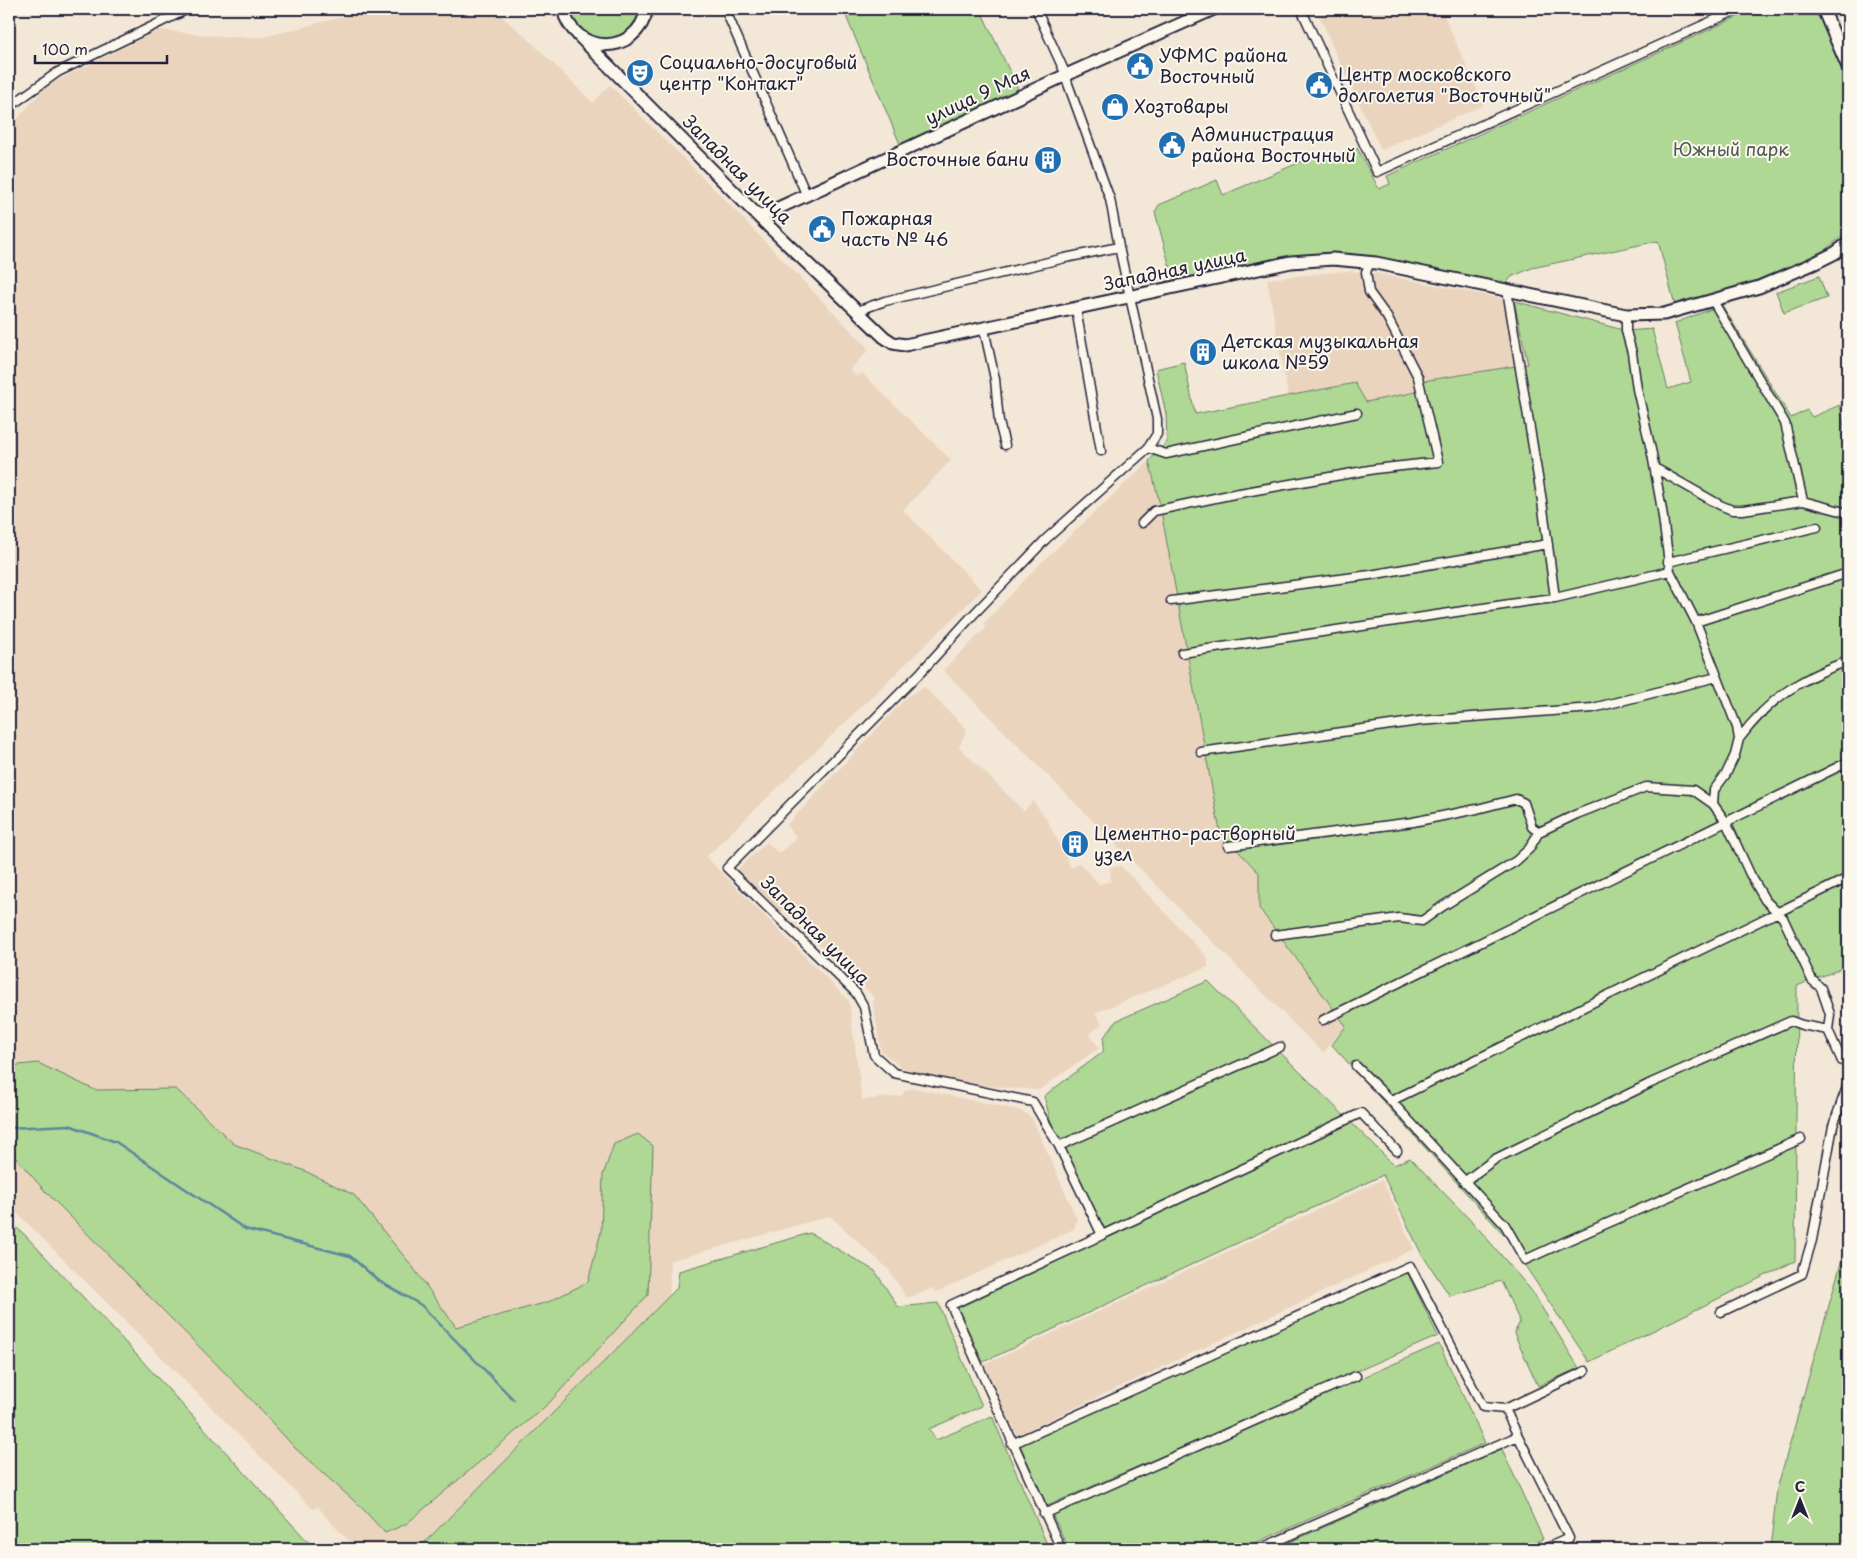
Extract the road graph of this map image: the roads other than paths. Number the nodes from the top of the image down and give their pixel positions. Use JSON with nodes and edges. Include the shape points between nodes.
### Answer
{"nodes":[{"id":1,"x":188,"y":9,"type":"edge"},
{"id":2,"x":562,"y":9,"type":"edge"},
{"id":3,"x":725,"y":9,"type":"edge"},
{"id":4,"x":1036,"y":9,"type":"edge"},
{"id":5,"x":1214,"y":9,"type":"edge"},
{"id":6,"x":1301,"y":9,"type":"edge"},
{"id":7,"x":1739,"y":9,"type":"edge"},
{"id":8,"x":1823,"y":9,"type":"edge"},
{"id":9,"x":647,"y":11,"type":"edge"},
{"id":10,"x":578,"y":35,"type":"junction"},
{"id":11,"x":630,"y":37,"type":"junction"},
{"id":12,"x":607,"y":63,"type":"junction"},
{"id":13,"x":1848,"y":67,"type":"edge"},
{"id":14,"x":1066,"y":75,"type":"junction"},
{"id":15,"x":9,"y":108,"type":"edge"},
{"id":16,"x":806,"y":194,"type":"junction"},
{"id":17,"x":759,"y":217,"type":"junction"},
{"id":18,"x":1848,"y":243,"type":"edge"},
{"id":19,"x":1119,"y":248,"type":"junction"},
{"id":20,"x":1370,"y":262,"type":"junction"},
{"id":21,"x":1508,"y":290,"type":"junction"},
{"id":22,"x":1130,"y":298,"type":"junction"},
{"id":23,"x":1714,"y":301,"type":"junction"},
{"id":24,"x":1076,"y":310,"type":"junction"},
{"id":25,"x":857,"y":311,"type":"junction"},
{"id":26,"x":1626,"y":315,"type":"junction"},
{"id":27,"x":984,"y":330,"type":"junction"},
{"id":28,"x":1357,"y":413,"type":"dead end"},
{"id":29,"x":1005,"y":445,"type":"dead end"},
{"id":30,"x":1148,"y":448,"type":"junction"},
{"id":31,"x":1101,"y":451,"type":"dead end"},
{"id":32,"x":1654,"y":468,"type":"junction"},
{"id":33,"x":1803,"y":501,"type":"junction"},
{"id":34,"x":1848,"y":513,"type":"edge"},
{"id":35,"x":1142,"y":523,"type":"dead end"},
{"id":36,"x":1817,"y":527,"type":"dead end"},
{"id":37,"x":1548,"y":544,"type":"junction"},
{"id":38,"x":1668,"y":562,"type":"junction"},
{"id":39,"x":1670,"y":571,"type":"junction"},
{"id":40,"x":1848,"y":573,"type":"edge"},
{"id":41,"x":1555,"y":598,"type":"junction"},
{"id":42,"x":1171,"y":601,"type":"dead end"},
{"id":43,"x":1696,"y":622,"type":"junction"},
{"id":44,"x":1182,"y":652,"type":"dead end"},
{"id":45,"x":1848,"y":661,"type":"edge"},
{"id":46,"x":1717,"y":677,"type":"junction"},
{"id":47,"x":1739,"y":739,"type":"junction"},
{"id":48,"x":1201,"y":752,"type":"dead end"},
{"id":49,"x":1848,"y":762,"type":"edge"},
{"id":50,"x":1713,"y":804,"type":"junction"},
{"id":51,"x":1726,"y":822,"type":"junction"},
{"id":52,"x":1539,"y":832,"type":"junction"},
{"id":53,"x":1228,"y":846,"type":"dead end"},
{"id":54,"x":1848,"y":878,"type":"edge"},
{"id":55,"x":1777,"y":913,"type":"junction"},
{"id":56,"x":1275,"y":935,"type":"dead end"},
{"id":57,"x":1323,"y":1020,"type":"dead end"},
{"id":58,"x":1828,"y":1030,"type":"junction"},
{"id":59,"x":1280,"y":1047,"type":"dead end"},
{"id":60,"x":1848,"y":1062,"type":"edge"},
{"id":61,"x":1356,"y":1066,"type":"dead end"},
{"id":62,"x":1848,"y":1084,"type":"edge"},
{"id":63,"x":1391,"y":1101,"type":"junction"},
{"id":64,"x":1801,"y":1139,"type":"dead end"},
{"id":65,"x":1059,"y":1146,"type":"junction"},
{"id":66,"x":1397,"y":1151,"type":"dead end"},
{"id":67,"x":1464,"y":1182,"type":"junction"},
{"id":68,"x":1102,"y":1235,"type":"junction"},
{"id":69,"x":1721,"y":1312,"type":"dead end"},
{"id":70,"x":1584,"y":1371,"type":"dead end"},
{"id":71,"x":1356,"y":1376,"type":"dead end"},
{"id":72,"x":1505,"y":1409,"type":"junction"},
{"id":73,"x":1518,"y":1436,"type":"junction"},
{"id":74,"x":1012,"y":1444,"type":"junction"},
{"id":75,"x":1044,"y":1514,"type":"junction"},
{"id":76,"x":1061,"y":1549,"type":"edge"},
{"id":77,"x":1259,"y":1549,"type":"edge"},
{"id":78,"x":1545,"y":1549,"type":"edge"}],
"edges":[{"from":1,"to":15,"type":"street","via":[[58,72]]},
{"from":2,"to":10,"type":"street","name":"Западная улица","via":[[566,21]]},
{"from":3,"to":16,"type":"street"},
{"from":4,"to":14,"type":"street"},
{"from":5,"to":14,"type":"street","name":"улица 9 Мая"},
{"from":6,"to":7,"type":"street","via":[[1377,172]]},
{"from":8,"to":13,"type":"street"},
{"from":9,"to":11,"type":"street","via":[[641,26]]},
{"from":10,"to":11,"type":"street","via":[[588,42],[607,45]]},
{"from":10,"to":12,"type":"street","name":"Западная улица"},
{"from":11,"to":12,"type":"street"},
{"from":12,"to":17,"type":"street","name":"Западная улица"},
{"from":14,"to":16,"type":"street","name":"улица 9 Мая"},
{"from":14,"to":19,"type":"street","via":[[1110,199]]},
{"from":16,"to":17,"type":"street","name":"улица 9 Мая"},
{"from":17,"to":25,"type":"street","name":"Западная улица"},
{"from":18,"to":23,"type":"street","name":"Западная улица","via":[[1793,274]]},
{"from":19,"to":22,"type":"street"},
{"from":19,"to":25,"type":"street","via":[[885,301]]},
{"from":20,"to":21,"type":"street","name":"Западная улица"},
{"from":20,"to":22,"type":"street","name":"Западная улица","via":[[1333,258],[1291,262]]},
{"from":20,"to":35,"type":"street","via":[[1366,272],[1369,292],[1387,317],[1418,377],[1438,462],[1375,469],[1234,494],[1154,511]]},
{"from":21,"to":26,"type":"street","name":"Западная улица"},
{"from":21,"to":37,"type":"street"},
{"from":22,"to":24,"type":"street","name":"Западная улица"},
{"from":22,"to":30,"type":"street","via":[[1157,420],[1157,434]]},
{"from":23,"to":26,"type":"street","name":"Западная улица","via":[[1664,314]]},
{"from":23,"to":33,"type":"street","via":[[1785,423]]},
{"from":24,"to":27,"type":"street","name":"Западная улица"},
{"from":24,"to":31,"type":"street"},
{"from":25,"to":27,"type":"street","name":"Западная улица","via":[[884,337],[905,346]]},
{"from":26,"to":32,"type":"street","via":[[1626,330]]},
{"from":27,"to":29,"type":"street"},
{"from":28,"to":30,"type":"street","via":[[1166,454]]},
{"from":30,"to":65,"type":"street","name":"Западная улица","via":[[1046,539],[921,672],[727,868],[856,993],[864,1007],[874,1055],[894,1073],[1033,1102]]},
{"from":32,"to":33,"type":"street","via":[[1732,510]]},
{"from":32,"to":38,"type":"street"},
{"from":33,"to":34,"type":"street"},
{"from":36,"to":38,"type":"street"},
{"from":37,"to":41,"type":"street"},
{"from":37,"to":42,"type":"street","via":[[1370,574]]},
{"from":38,"to":39,"type":"street"},
{"from":39,"to":41,"type":"street"},
{"from":39,"to":43,"type":"street"},
{"from":40,"to":43,"type":"street"},
{"from":41,"to":44,"type":"street"},
{"from":43,"to":46,"type":"street"},
{"from":45,"to":47,"type":"street","via":[[1828,668],[1777,697]]},
{"from":46,"to":47,"type":"street"},
{"from":46,"to":48,"type":"street","via":[[1593,708],[1419,721]]},
{"from":47,"to":50,"type":"street","via":[[1726,774],[1714,790]]},
{"from":49,"to":51,"type":"street"},
{"from":50,"to":51,"type":"street"},
{"from":50,"to":52,"type":"street","via":[[1694,790],[1646,787]]},
{"from":51,"to":55,"type":"street","via":[[1760,891]]},
{"from":51,"to":57,"type":"street"},
{"from":52,"to":53,"type":"street","via":[[1532,827],[1524,803],[1516,799],[1413,822]]},
{"from":52,"to":56,"type":"street","via":[[1529,849],[1516,860],[1422,921],[1399,918]]},
{"from":54,"to":55,"type":"street"},
{"from":55,"to":58,"type":"street","via":[[1783,918],[1812,980],[1821,988],[1830,1014]]},
{"from":55,"to":63,"type":"street"},
{"from":58,"to":60,"type":"street","via":[[1842,1061]]},
{"from":58,"to":67,"type":"street","via":[[1791,1021],[1651,1083],[1495,1159]]},
{"from":59,"to":65,"type":"street"},
{"from":61,"to":63,"type":"street"},
{"from":62,"to":69,"type":"street","via":[[1833,1126],[1812,1240],[1802,1274]]},
{"from":63,"to":67,"type":"street"},
{"from":64,"to":67,"type":"street","via":[[1525,1260],[1505,1225]]},
{"from":65,"to":68,"type":"street","name":"Западная улица"},
{"from":66,"to":68,"type":"street","via":[[1361,1113]]},
{"from":68,"to":74,"type":"street","via":[[951,1305]]},
{"from":70,"to":72,"type":"street"},
{"from":71,"to":75,"type":"street"},
{"from":72,"to":73,"type":"street"},
{"from":72,"to":74,"type":"street","via":[[1483,1407],[1410,1266]]},
{"from":73,"to":77,"type":"street"},
{"from":73,"to":78,"type":"street","via":[[1569,1538]]},
{"from":74,"to":75,"type":"street"},
{"from":75,"to":76,"type":"street"}]}
